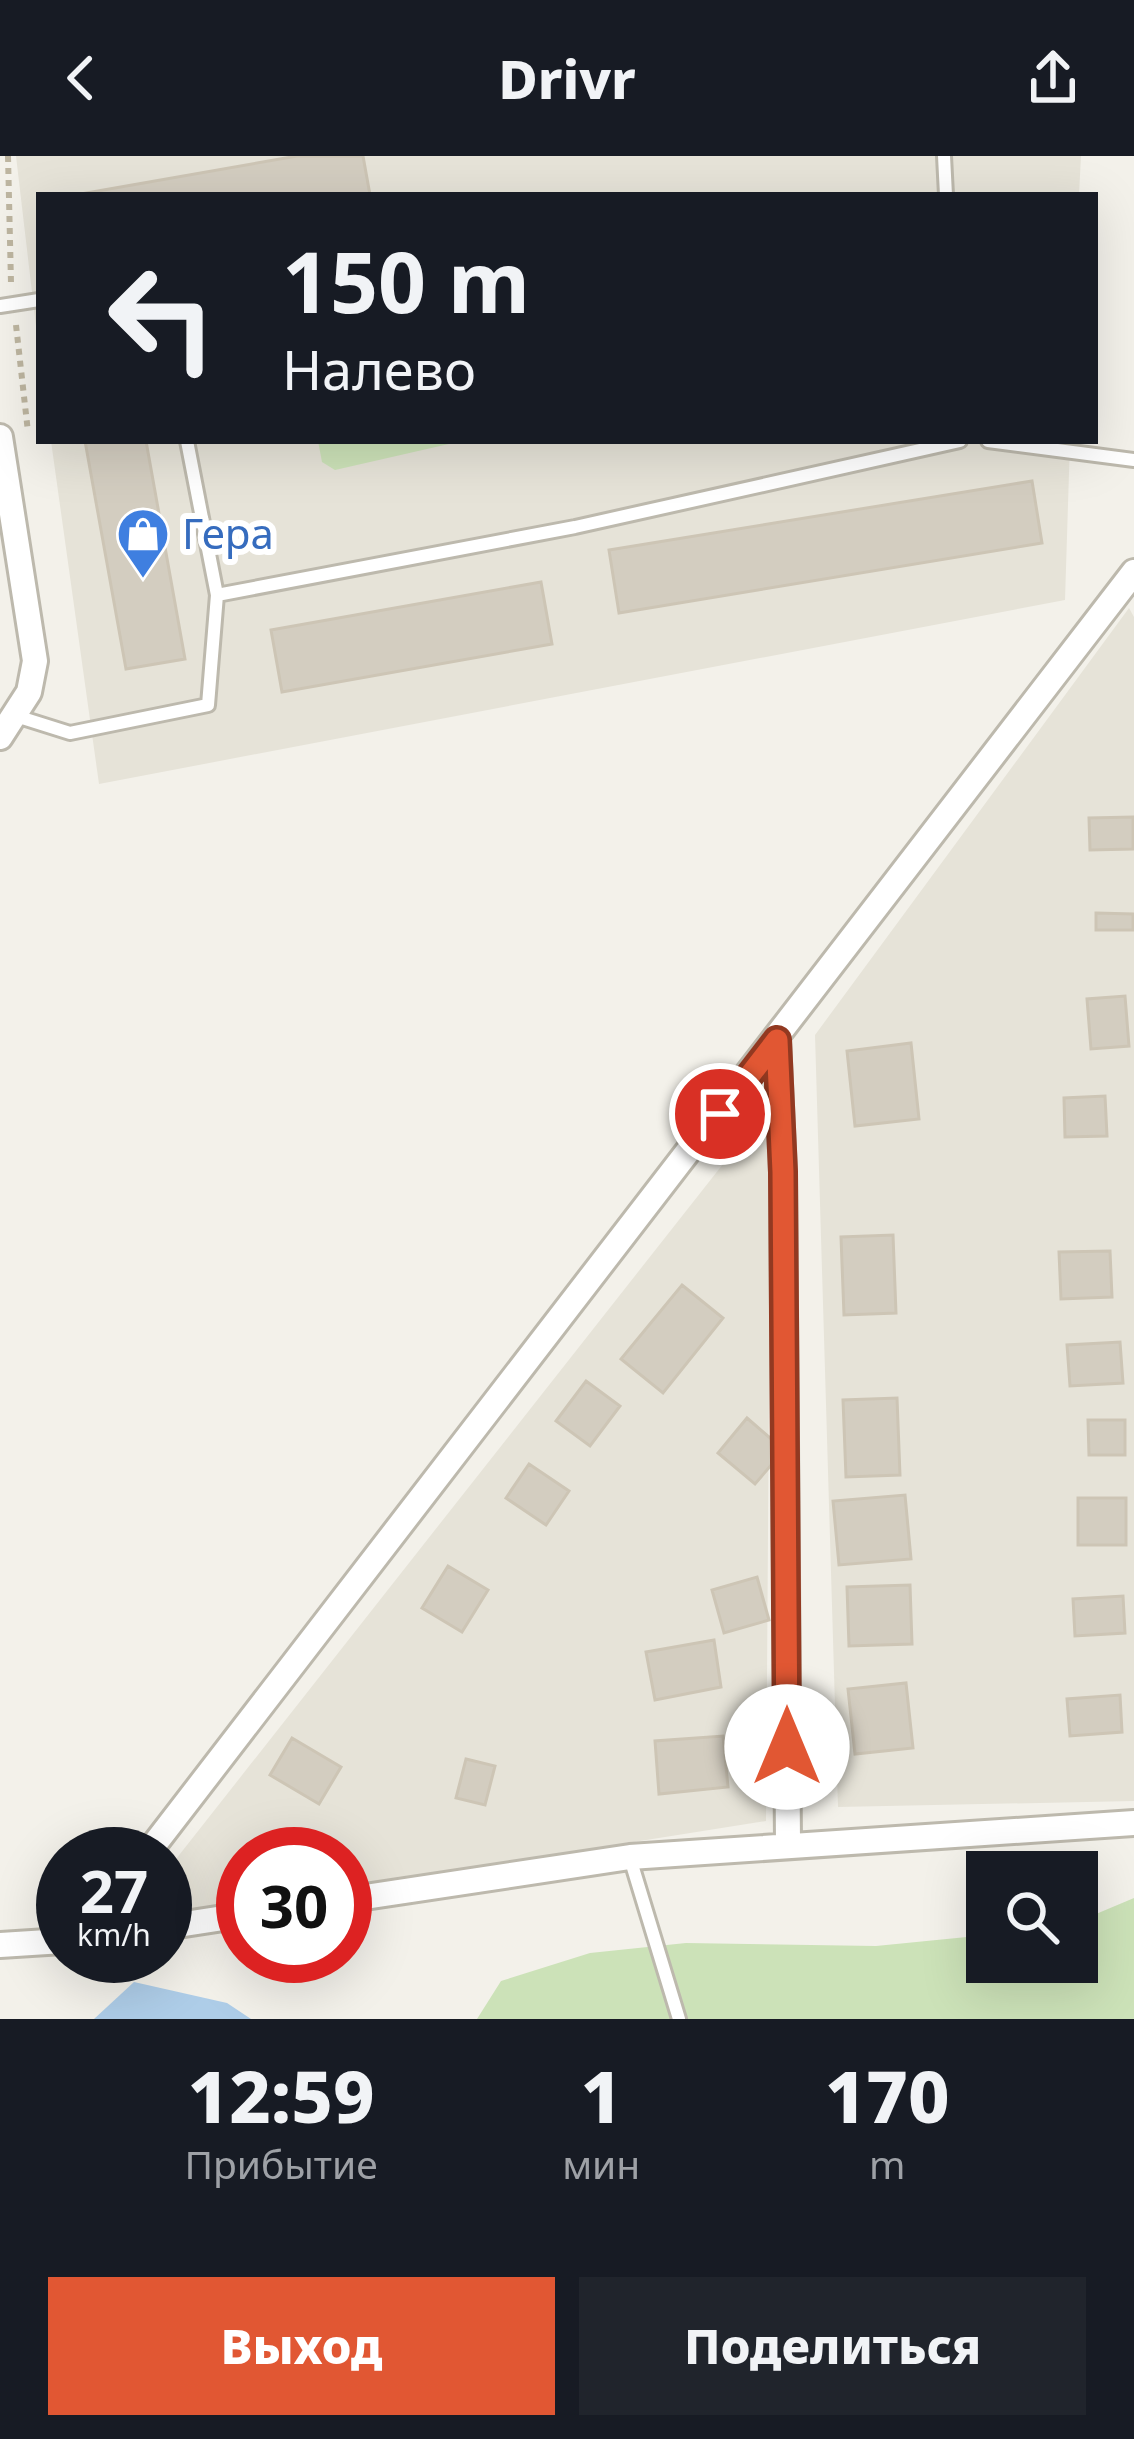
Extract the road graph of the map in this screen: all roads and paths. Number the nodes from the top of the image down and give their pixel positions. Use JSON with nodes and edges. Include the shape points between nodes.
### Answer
{"nodes":[{"id":1,"x":8,"y":156,"type":"edge"},
{"id":2,"x":944,"y":156,"type":"edge"},
{"id":3,"x":946,"y":192,"type":"edge"},
{"id":4,"x":7,"y":305,"type":"edge"},
{"id":5,"x":0,"y":436,"type":"edge"},
{"id":6,"x":29,"y":443,"type":"dead end"},
{"id":7,"x":188,"y":444,"type":"edge"},
{"id":8,"x":947,"y":444,"type":"edge"},
{"id":9,"x":1011,"y":444,"type":"edge"},
{"id":10,"x":1134,"y":460,"type":"edge"},
{"id":11,"x":1134,"y":572,"type":"edge"},
{"id":12,"x":217,"y":595,"type":"junction"},
{"id":13,"x":16,"y":716,"type":"junction"},
{"id":14,"x":0,"y":736,"type":"edge"},
{"id":15,"x":777,"y":1040,"type":"junction"},
{"id":16,"x":1134,"y":1822,"type":"edge"},
{"id":17,"x":168,"y":1827,"type":"edge"},
{"id":18,"x":788,"y":1843,"type":"junction"},
{"id":19,"x":630,"y":1857,"type":"junction"},
{"id":20,"x":372,"y":1896,"type":"edge"},
{"id":21,"x":36,"y":1943,"type":"edge"},
{"id":22,"x":0,"y":1945,"type":"edge"},
{"id":23,"x":679,"y":2019,"type":"edge"}],
"edges":[{"from":1,"to":4,"type":"path"},
{"from":2,"to":3,"type":"lane"},
{"from":4,"to":6,"type":"path"},
{"from":5,"to":13,"type":"street","via":[[35,662]]},
{"from":7,"to":12,"type":"lane"},
{"from":8,"to":12,"type":"lane"},
{"from":9,"to":10,"type":"lane"},
{"from":11,"to":15,"type":"street"},
{"from":12,"to":13,"type":"lane","via":[[208,705],[70,733]]},
{"from":13,"to":14,"type":"street"},
{"from":15,"to":17,"type":"street"},
{"from":15,"to":18,"type":"street"},
{"from":16,"to":18,"type":"street"},
{"from":18,"to":19,"type":"street"},
{"from":19,"to":20,"type":"street"},
{"from":19,"to":23,"type":"lane"},
{"from":21,"to":22,"type":"street"}]}
